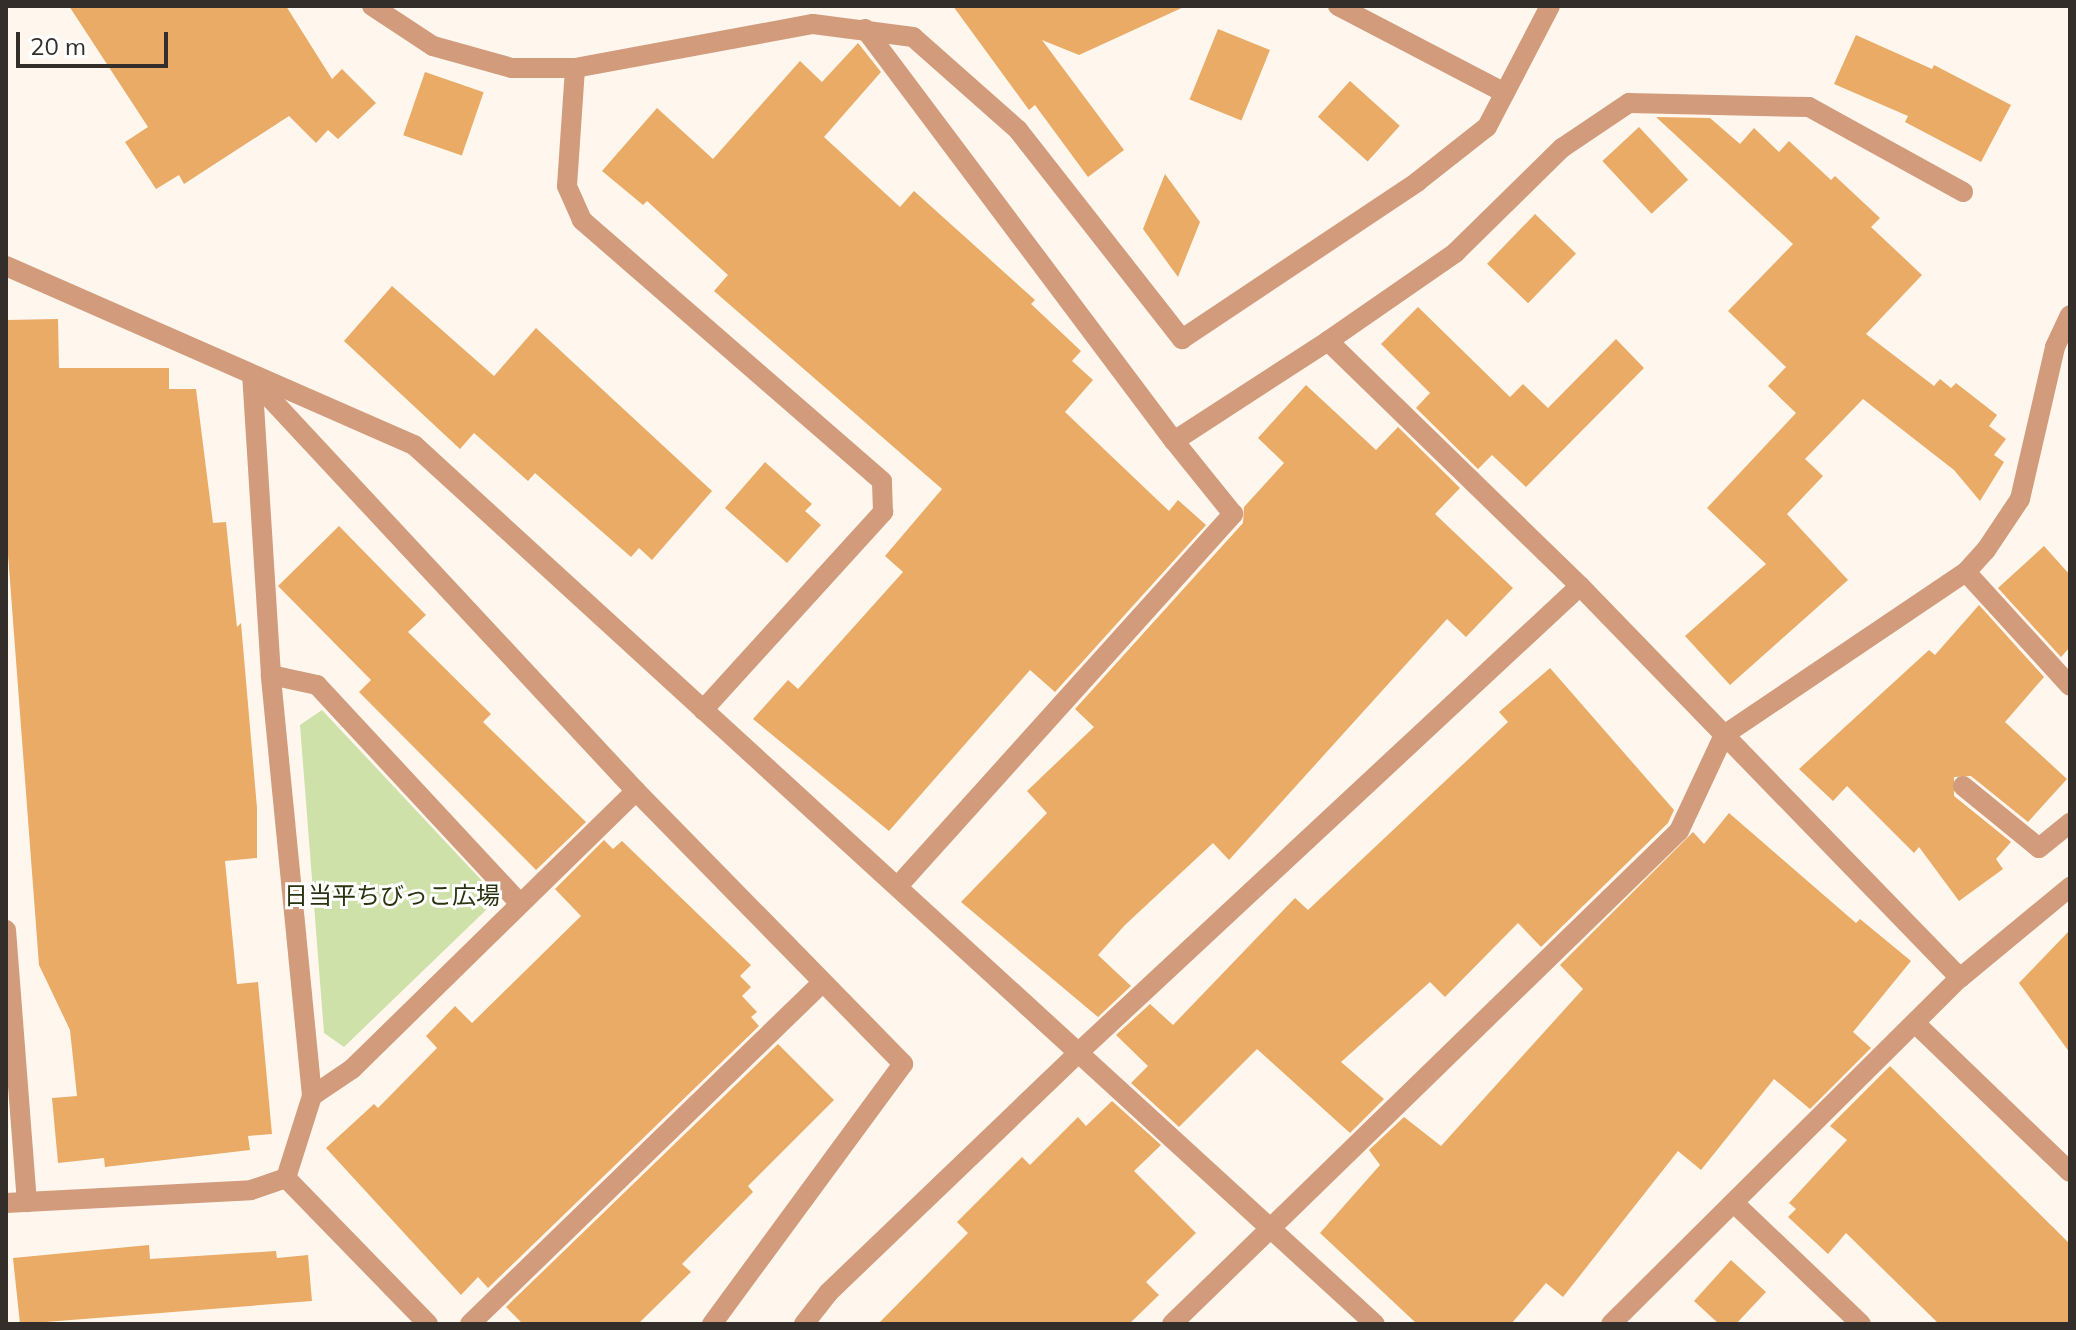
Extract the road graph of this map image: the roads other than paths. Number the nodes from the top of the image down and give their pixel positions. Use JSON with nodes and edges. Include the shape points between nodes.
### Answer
{"nodes":[{"id":1,"x":372,"y":6,"type":"edge"},
{"id":2,"x":1338,"y":6,"type":"edge"},
{"id":3,"x":1550,"y":6,"type":"edge"},
{"id":4,"x":865,"y":29,"type":"junction"},
{"id":5,"x":575,"y":68,"type":"junction"},
{"id":6,"x":1505,"y":93,"type":"junction"},
{"id":7,"x":1963,"y":192,"type":"dead end"},
{"id":8,"x":6,"y":266,"type":"edge"},
{"id":9,"x":2070,"y":315,"type":"edge"},
{"id":10,"x":1328,"y":341,"type":"junction"},
{"id":11,"x":252,"y":377,"type":"junction"},
{"id":12,"x":1174,"y":441,"type":"junction"},
{"id":13,"x":1966,"y":572,"type":"junction"},
{"id":14,"x":1580,"y":586,"type":"junction"},
{"id":15,"x":271,"y":675,"type":"junction"},
{"id":16,"x":2070,"y":686,"type":"edge"},
{"id":17,"x":703,"y":710,"type":"junction"},
{"id":18,"x":1724,"y":735,"type":"junction"},
{"id":19,"x":1963,"y":786,"type":"dead end"},
{"id":20,"x":636,"y":791,"type":"junction"},
{"id":21,"x":2070,"y":823,"type":"edge"},
{"id":22,"x":898,"y":886,"type":"junction"},
{"id":23,"x":2070,"y":887,"type":"edge"},
{"id":24,"x":518,"y":901,"type":"junction"},
{"id":25,"x":6,"y":930,"type":"edge"},
{"id":26,"x":1960,"y":978,"type":"junction"},
{"id":27,"x":820,"y":985,"type":"junction"},
{"id":28,"x":1915,"y":1023,"type":"junction"},
{"id":29,"x":1079,"y":1052,"type":"junction"},
{"id":30,"x":312,"y":1096,"type":"junction"},
{"id":31,"x":2070,"y":1172,"type":"edge"},
{"id":32,"x":286,"y":1178,"type":"junction"},
{"id":33,"x":27,"y":1202,"type":"junction"},
{"id":34,"x":6,"y":1203,"type":"edge"},
{"id":35,"x":1734,"y":1203,"type":"junction"},
{"id":36,"x":1273,"y":1224,"type":"junction"},
{"id":37,"x":428,"y":1324,"type":"edge"},
{"id":38,"x":470,"y":1324,"type":"edge"},
{"id":39,"x":712,"y":1324,"type":"edge"},
{"id":40,"x":804,"y":1324,"type":"edge"},
{"id":41,"x":1172,"y":1324,"type":"edge"},
{"id":42,"x":1375,"y":1324,"type":"edge"},
{"id":43,"x":1611,"y":1324,"type":"edge"},
{"id":44,"x":1861,"y":1324,"type":"edge"}],
"edges":[{"from":1,"to":5,"type":"street","via":[[433,46],[512,68]]},
{"from":2,"to":6,"type":"street"},
{"from":3,"to":6,"type":"street"},
{"from":4,"to":5,"type":"street","via":[[813,24]]},
{"from":4,"to":6,"type":"street","via":[[913,37],[1018,130],[1182,339],[1417,182],[1487,127]]},
{"from":4,"to":12,"type":"street"},
{"from":5,"to":17,"type":"street","via":[[567,186],[582,220],[882,481],[883,512]]},
{"from":7,"to":10,"type":"street","via":[[1809,107],[1629,103],[1562,148],[1455,253]]},
{"from":8,"to":11,"type":"street"},
{"from":9,"to":13,"type":"street","via":[[2055,347],[2020,499]]},
{"from":10,"to":12,"type":"street"},
{"from":10,"to":14,"type":"street"},
{"from":11,"to":15,"type":"street"},
{"from":11,"to":17,"type":"street","via":[[414,445]]},
{"from":11,"to":20,"type":"street"},
{"from":12,"to":22,"type":"street","via":[[1233,514]]},
{"from":13,"to":16,"type":"street"},
{"from":13,"to":18,"type":"street"},
{"from":14,"to":18,"type":"street"},
{"from":14,"to":29,"type":"street"},
{"from":15,"to":24,"type":"street","via":[[317,685]]},
{"from":15,"to":30,"type":"street"},
{"from":17,"to":22,"type":"street"},
{"from":18,"to":26,"type":"street"},
{"from":18,"to":36,"type":"street","via":[[1679,831]]},
{"from":19,"to":21,"type":"street","via":[[2039,848]]},
{"from":20,"to":24,"type":"street"},
{"from":20,"to":27,"type":"street"},
{"from":22,"to":29,"type":"street"},
{"from":23,"to":26,"type":"street"},
{"from":24,"to":30,"type":"street","via":[[352,1069]]},
{"from":25,"to":33,"type":"street"},
{"from":26,"to":28,"type":"street"},
{"from":27,"to":38,"type":"street"},
{"from":27,"to":39,"type":"street","via":[[903,1064]]},
{"from":28,"to":31,"type":"street"},
{"from":28,"to":35,"type":"street"},
{"from":29,"to":36,"type":"street"},
{"from":29,"to":40,"type":"street","via":[[828,1293]]},
{"from":30,"to":32,"type":"street"},
{"from":32,"to":33,"type":"street","via":[[251,1190]]},
{"from":32,"to":37,"type":"street"},
{"from":33,"to":34,"type":"street"},
{"from":35,"to":43,"type":"street"},
{"from":35,"to":44,"type":"street"},
{"from":36,"to":41,"type":"street"},
{"from":36,"to":42,"type":"street"}]}
